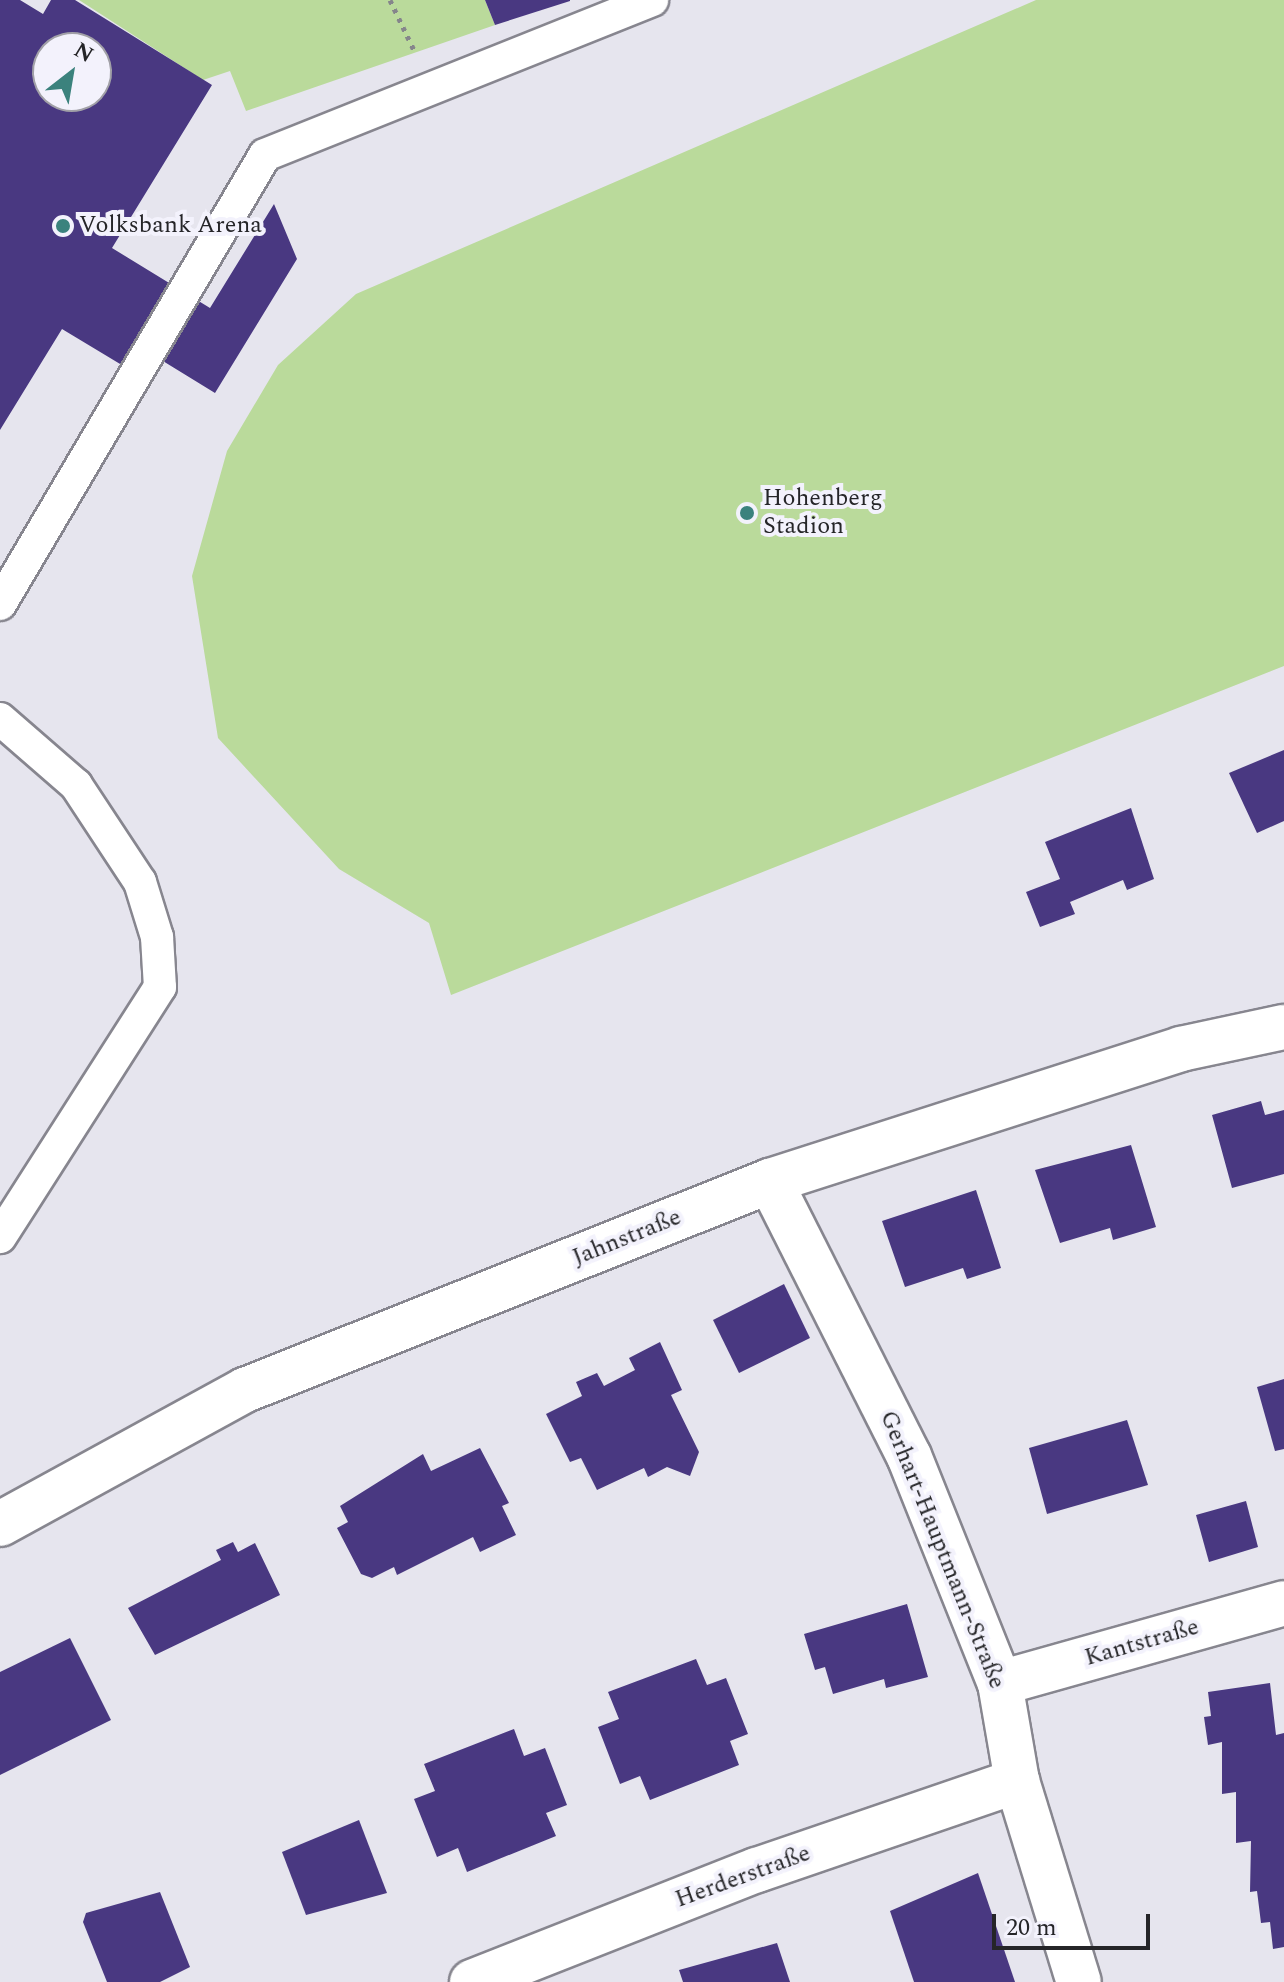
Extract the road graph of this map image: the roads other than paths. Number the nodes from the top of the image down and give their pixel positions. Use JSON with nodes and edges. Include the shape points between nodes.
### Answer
{"nodes":[{"id":1,"x":652,"y":0,"type":"edge"},
{"id":2,"x":0,"y":604,"type":"edge"},
{"id":3,"x":0,"y":719,"type":"edge"},
{"id":4,"x":1284,"y":1027,"type":"edge"},
{"id":5,"x":770,"y":1181,"type":"junction"},
{"id":6,"x":0,"y":1237,"type":"edge"},
{"id":7,"x":0,"y":1524,"type":"edge"},
{"id":8,"x":1284,"y":1603,"type":"edge"},
{"id":9,"x":1000,"y":1683,"type":"junction"},
{"id":10,"x":1017,"y":1781,"type":"junction"},
{"id":11,"x":472,"y":1982,"type":"edge"},
{"id":12,"x":1079,"y":1982,"type":"edge"}],
"edges":[{"from":1,"to":2,"type":"lane","via":[[265,155]]},
{"from":3,"to":6,"type":"lane","via":[[76,785],[124,855],[157,937],[160,987],[93,1103]]},
{"from":4,"to":5,"type":"street","name":"Jahnstraße","via":[[1181,1049]]},
{"from":5,"to":7,"type":"street","name":"Jahnstraße","via":[[245,1390]]},
{"from":5,"to":9,"type":"street","name":"Gerhart-Hauptmann-Straße","via":[[909,1456]]},
{"from":8,"to":9,"type":"street","name":"Kantstraße"},
{"from":9,"to":10,"type":"street","name":"Gerhart-Hauptmann-Straße"},
{"from":10,"to":11,"type":"street","name":"Herderstraße","via":[[757,1870]]},
{"from":10,"to":12,"type":"street","name":"Gerhart-Hauptmann-Straße"}]}
